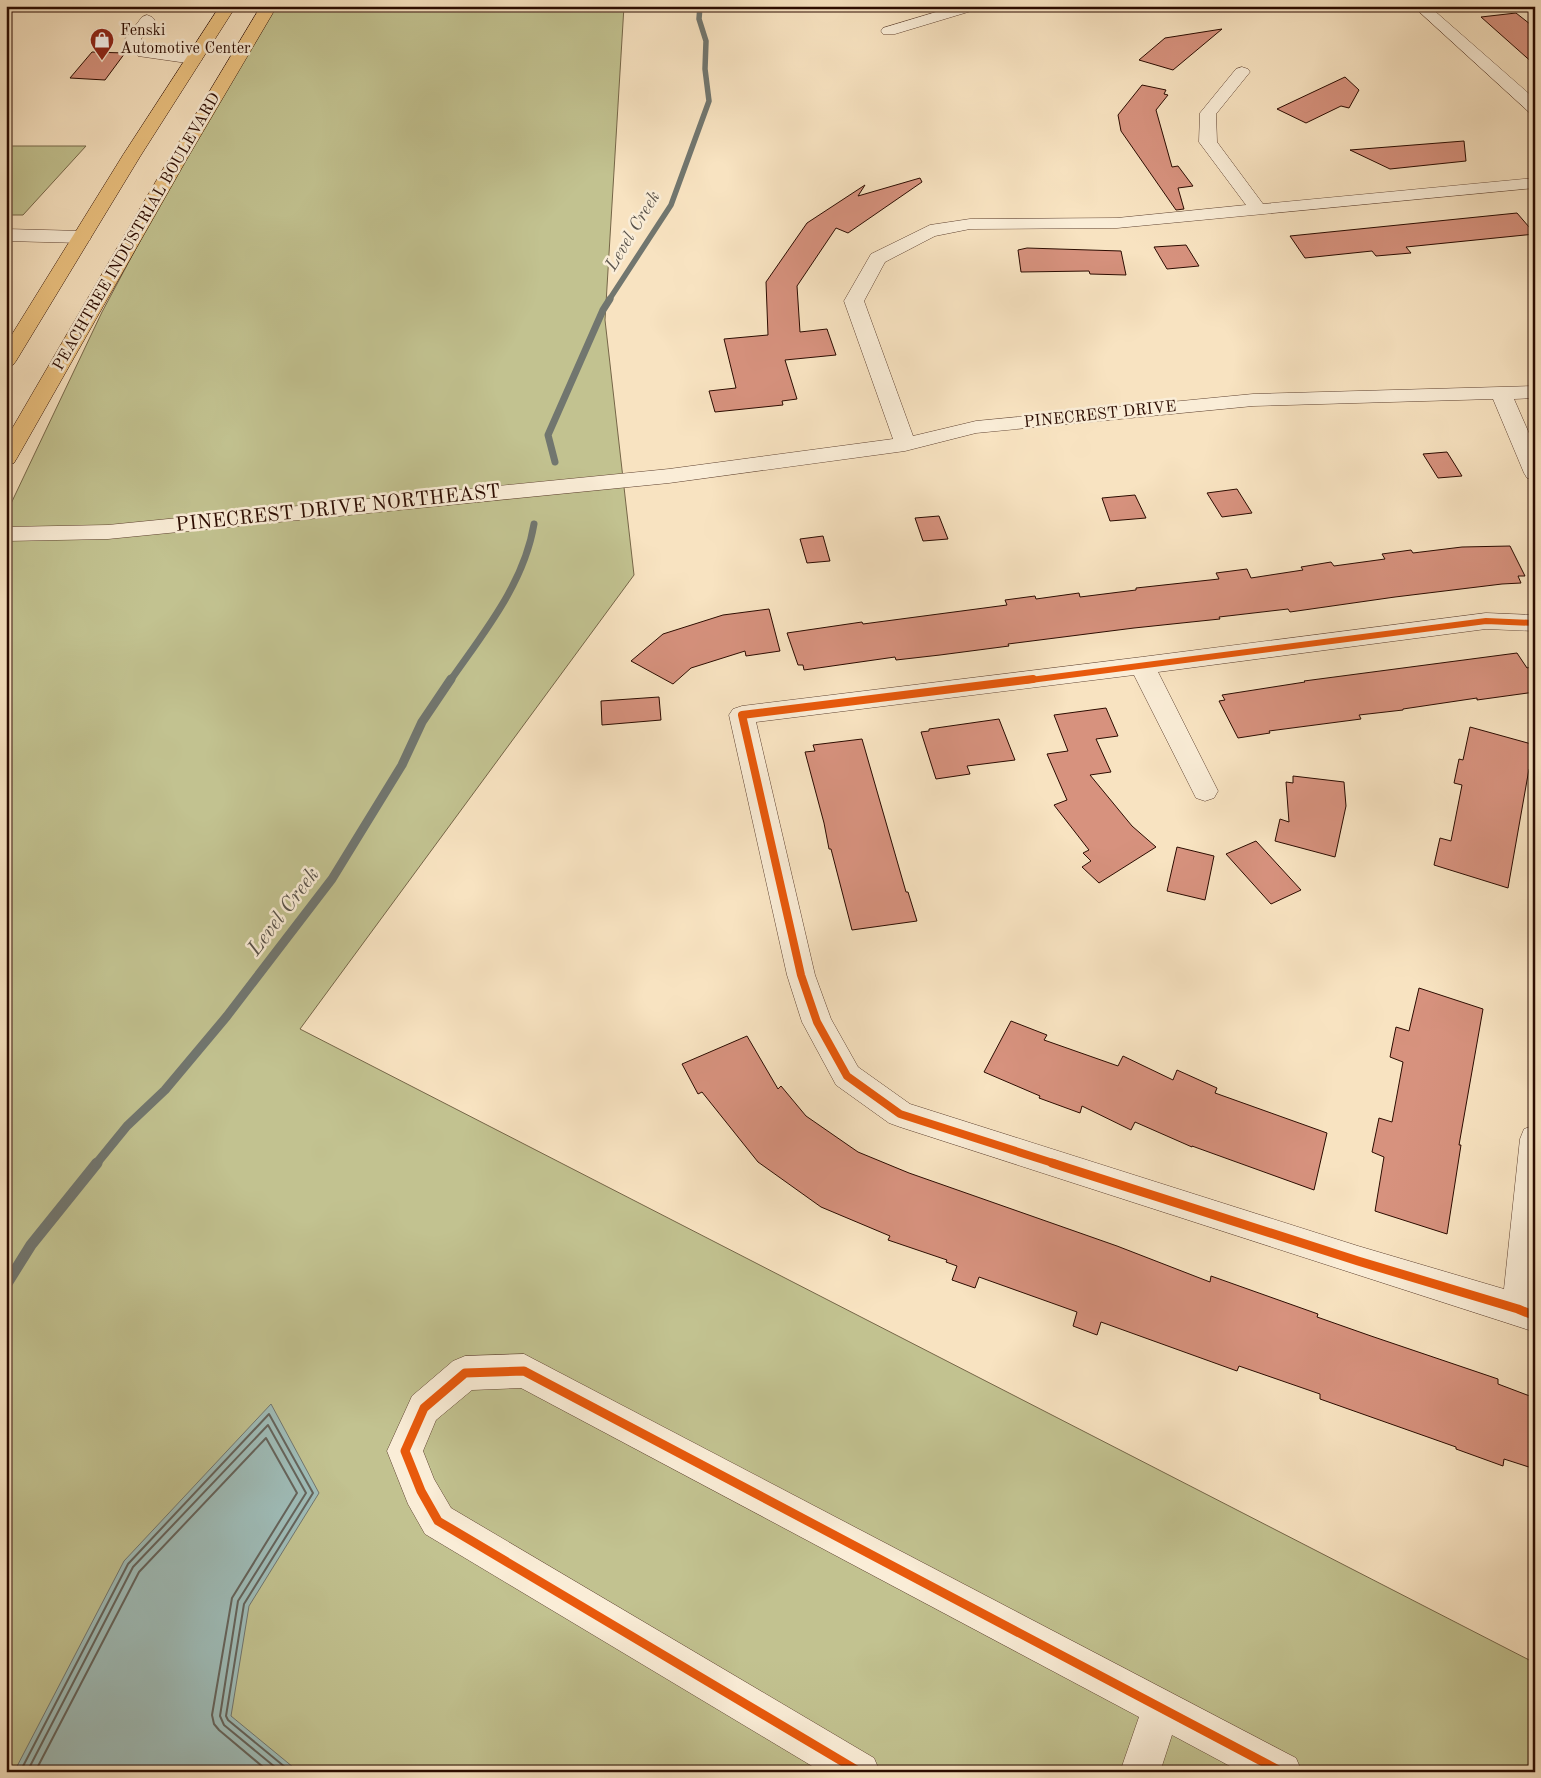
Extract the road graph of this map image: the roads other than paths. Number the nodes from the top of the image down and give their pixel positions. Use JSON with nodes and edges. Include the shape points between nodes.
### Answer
{"nodes":[{"id":1,"x":228,"y":6,"type":"edge"},
{"id":2,"x":269,"y":6,"type":"edge"},
{"id":3,"x":973,"y":6,"type":"edge"},
{"id":4,"x":1420,"y":6,"type":"edge"},
{"id":5,"x":146,"y":20,"type":"dead end"},
{"id":6,"x":889,"y":30,"type":"dead end"},
{"id":7,"x":194,"y":59,"type":"junction"},
{"id":8,"x":1242,"y":72,"type":"dead end"},
{"id":9,"x":1535,"y":108,"type":"edge"},
{"id":10,"x":1535,"y":183,"type":"edge"},
{"id":11,"x":1259,"y":210,"type":"junction"},
{"id":12,"x":6,"y":235,"type":"edge"},
{"id":13,"x":82,"y":237,"type":"junction"},
{"id":14,"x":6,"y":361,"type":"edge"},
{"id":15,"x":1535,"y":392,"type":"edge"},
{"id":16,"x":1501,"y":393,"type":"junction"},
{"id":17,"x":905,"y":444,"type":"junction"},
{"id":18,"x":6,"y":458,"type":"edge"},
{"id":19,"x":1535,"y":473,"type":"edge"},
{"id":20,"x":670,"y":476,"type":"joint"},
{"id":21,"x":6,"y":534,"type":"edge"},
{"id":22,"x":1535,"y":623,"type":"edge"},
{"id":23,"x":1142,"y":666,"type":"junction"},
{"id":24,"x":1205,"y":791,"type":"dead end"},
{"id":25,"x":1535,"y":1139,"type":"edge"},
{"id":26,"x":1526,"y":1312,"type":"edge"},
{"id":27,"x":1162,"y":1708,"type":"junction"},
{"id":28,"x":860,"y":1772,"type":"edge"},
{"id":29,"x":1140,"y":1772,"type":"edge"},
{"id":30,"x":1282,"y":1772,"type":"edge"}],
"edges":[{"from":1,"to":7,"type":"highway","name":"PEACHTREE INDUSTRIAL BOULEVARD"},
{"from":2,"to":18,"type":"highway","name":"PEACHTREE INDUSTRIAL BOULEVARD"},
{"from":3,"to":6,"type":"street"},
{"from":4,"to":9,"type":"street"},
{"from":5,"to":7,"type":"street","via":[[133,39],[144,52]]},
{"from":7,"to":13,"type":"highway","name":"PEACHTREE INDUSTRIAL BOULEVARD"},
{"from":8,"to":11,"type":"street","via":[[1208,113],[1208,142]]},
{"from":10,"to":11,"type":"street"},
{"from":11,"to":17,"type":"street","via":[[1117,223],[970,224],[930,232],[878,258],[854,301]]},
{"from":12,"to":13,"type":"street"},
{"from":13,"to":14,"type":"highway","name":"PEACHTREE INDUSTRIAL BOULEVARD"},
{"from":15,"to":16,"type":"street","name":"PINECREST DRIVE"},
{"from":16,"to":17,"type":"street","name":"PINECREST DRIVE","via":[[1253,400],[976,427]]},
{"from":16,"to":19,"type":"street"},
{"from":17,"to":20,"type":"street","name":"PINECREST DRIVE"},
{"from":20,"to":21,"type":"street","name":"PINECREST DRIVE NORTHEAST","via":[[108,532]]},
{"from":22,"to":23,"type":"street","via":[[1486,621]]},
{"from":23,"to":24,"type":"street"},
{"from":23,"to":26,"type":"street","via":[[742,715],[801,975],[816,1022],[847,1076],[900,1114]]},
{"from":25,"to":26,"type":"street"},
{"from":27,"to":28,"type":"street","via":[[524,1371],[465,1373],[424,1408],[405,1451],[421,1491],[438,1521]]},
{"from":27,"to":29,"type":"street"},
{"from":27,"to":30,"type":"street"}]}
